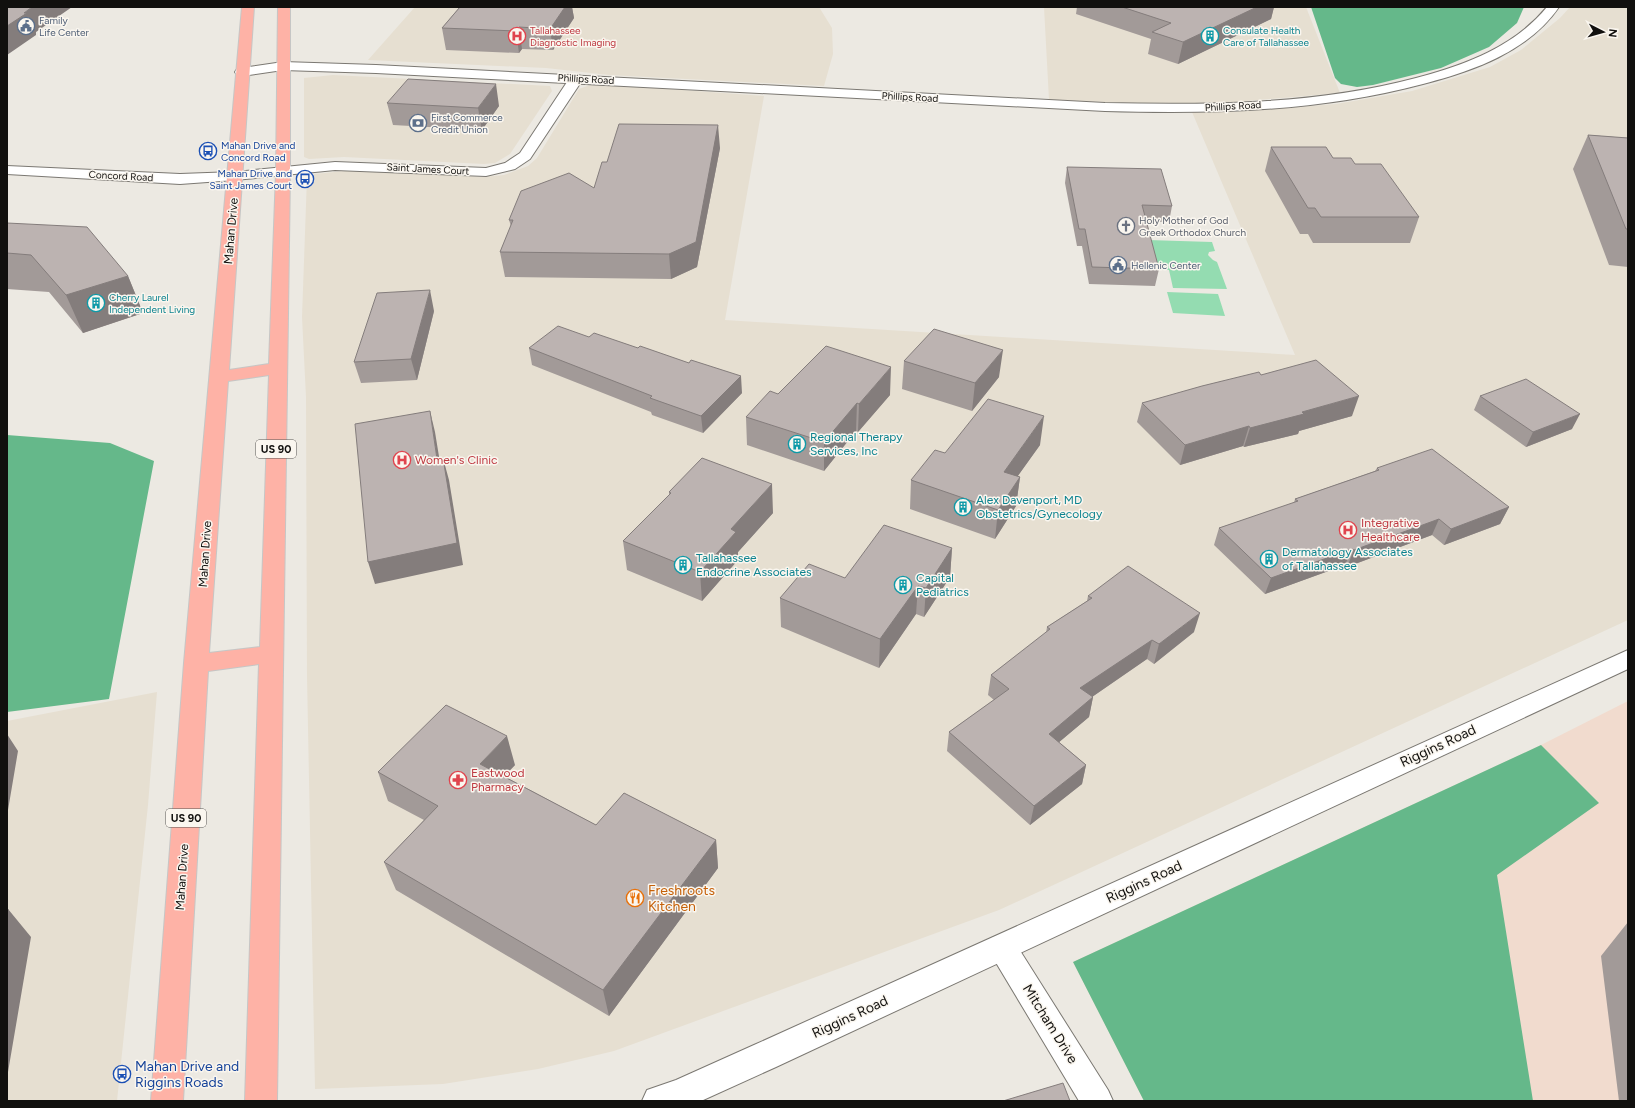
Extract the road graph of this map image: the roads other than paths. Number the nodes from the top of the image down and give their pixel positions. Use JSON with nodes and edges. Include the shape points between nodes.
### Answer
{"nodes":[{"id":1,"x":248,"y":7,"type":"edge"},
{"id":2,"x":284,"y":7,"type":"edge"},
{"id":3,"x":1553,"y":7,"type":"edge"},
{"id":4,"x":283,"y":66,"type":"junction"},
{"id":5,"x":242,"y":72,"type":"junction"},
{"id":6,"x":576,"y":79,"type":"junction"},
{"id":7,"x":7,"y":170,"type":"edge"},
{"id":8,"x":283,"y":172,"type":"junction"},
{"id":9,"x":235,"y":176,"type":"junction"},
{"id":10,"x":278,"y":368,"type":"junction"},
{"id":11,"x":219,"y":377,"type":"junction"},
{"id":12,"x":272,"y":654,"type":"junction"},
{"id":13,"x":1628,"y":659,"type":"edge"},
{"id":14,"x":196,"y":663,"type":"junction"},
{"id":15,"x":1002,"y":947,"type":"junction"},
{"id":16,"x":167,"y":1101,"type":"edge"},
{"id":17,"x":261,"y":1101,"type":"edge"},
{"id":18,"x":658,"y":1101,"type":"edge"},
{"id":19,"x":1097,"y":1101,"type":"edge"}],
"edges":[{"from":1,"to":5,"type":"main road","name":"Mahan Drive","number":"US 90"},
{"from":2,"to":4,"type":"main road","number":"US 90"},
{"from":3,"to":6,"type":"street","name":"Phillips Road","via":[[1542,23],[1513,45],[1458,69],[1384,90],[1256,106],[1075,106]]},
{"from":4,"to":5,"type":"street","name":"Phillips Road"},
{"from":4,"to":6,"type":"street","name":"Phillips Road"},
{"from":4,"to":8,"type":"main road","number":"US 90"},
{"from":5,"to":9,"type":"main road","name":"Mahan Drive","number":"US 90"},
{"from":6,"to":8,"type":"street","name":"Saint James Court","via":[[525,156],[501,169],[470,172],[335,166]]},
{"from":7,"to":9,"type":"street","name":"Concord Road","via":[[180,179]]},
{"from":8,"to":9,"type":"street","name":"Saint James Court"},
{"from":8,"to":10,"type":"main road","number":"US 90"},
{"from":9,"to":11,"type":"main road","name":"Mahan Drive","number":"US 90"},
{"from":10,"to":11,"type":"main road"},
{"from":10,"to":12,"type":"main road","number":"US 90"},
{"from":11,"to":14,"type":"main road","name":"Mahan Drive","number":"US 90"},
{"from":12,"to":14,"type":"main road"},
{"from":12,"to":17,"type":"main road","number":"US 90"},
{"from":13,"to":15,"type":"street","name":"Riggins Road"},
{"from":14,"to":16,"type":"main road","name":"Mahan Drive","number":"US 90"},
{"from":15,"to":18,"type":"street","name":"Riggins Road","via":[[678,1095]]},
{"from":15,"to":19,"type":"street","name":"Mitcham Drive"}]}
